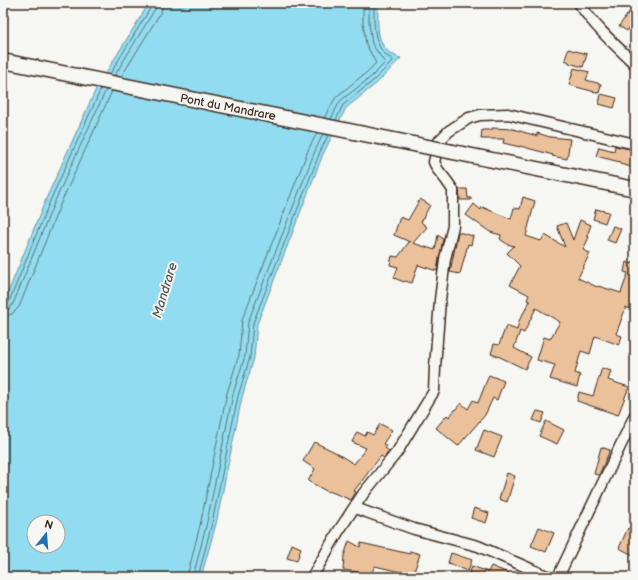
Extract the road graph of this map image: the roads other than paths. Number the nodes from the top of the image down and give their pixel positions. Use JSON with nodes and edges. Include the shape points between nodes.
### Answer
{"nodes":[{"id":1,"x":579,"y":3,"type":"edge"},
{"id":2,"x":3,"y":61,"type":"edge"},
{"id":3,"x":635,"y":64,"type":"edge"},
{"id":4,"x":635,"y":144,"type":"edge"},
{"id":5,"x":635,"y":189,"type":"edge"},
{"id":6,"x":635,"y":415,"type":"edge"},
{"id":7,"x":355,"y":508,"type":"junction"},
{"id":8,"x":312,"y":577,"type":"edge"},
{"id":9,"x":549,"y":577,"type":"edge"},
{"id":10,"x":558,"y":577,"type":"edge"}],
"edges":[{"from":1,"to":3,"type":"street","via":[[612,43]]},
{"from":2,"to":5,"type":"main road","name":"Pont du Mandrare","bridge":true},
{"from":4,"to":7,"type":"street","via":[[508,114],[469,118],[439,141],[434,162],[453,190],[453,226],[445,259],[440,300],[434,391],[397,452]]},
{"from":6,"to":10,"type":"street"},
{"from":7,"to":8,"type":"street"},
{"from":7,"to":9,"type":"street","via":[[414,529],[478,546]]}]}
